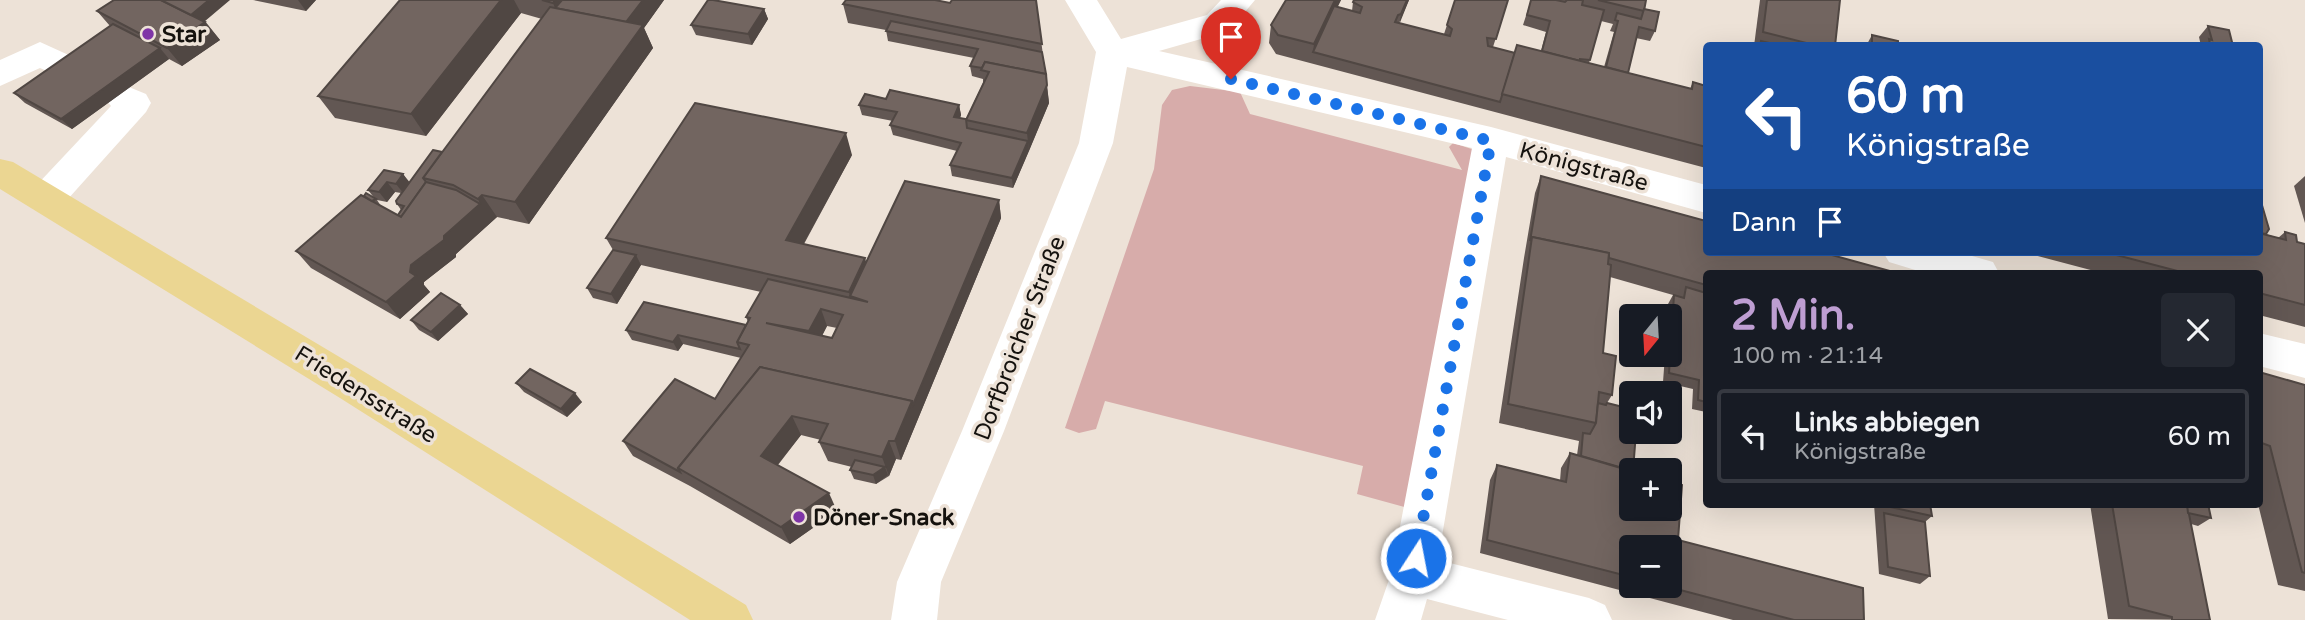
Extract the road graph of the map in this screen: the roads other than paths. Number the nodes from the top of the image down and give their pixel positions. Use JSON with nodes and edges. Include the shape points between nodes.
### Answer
{"nodes":[{"id":1,"x":1081,"y":0,"type":"edge"},
{"id":2,"x":1239,"y":0,"type":"edge"},
{"id":3,"x":1113,"y":52,"type":"junction"},
{"id":4,"x":72,"y":70,"type":"edge"},
{"id":5,"x":0,"y":74,"type":"edge"},
{"id":6,"x":119,"y":95,"type":"dead end"},
{"id":7,"x":1491,"y":141,"type":"junction"},
{"id":8,"x":0,"y":172,"type":"edge"},
{"id":9,"x":1703,"y":198,"type":"edge"},
{"id":10,"x":46,"y":199,"type":"junction"},
{"id":11,"x":1917,"y":256,"type":"edge"},
{"id":12,"x":1969,"y":270,"type":"edge"},
{"id":13,"x":2263,"y":350,"type":"edge"},
{"id":14,"x":2305,"y":361,"type":"edge"},
{"id":15,"x":1413,"y":573,"type":"junction"},
{"id":16,"x":730,"y":620,"type":"edge"},
{"id":17,"x":915,"y":620,"type":"edge"},
{"id":18,"x":1398,"y":620,"type":"edge"},
{"id":19,"x":1589,"y":620,"type":"edge"}],
"edges":[{"from":1,"to":3,"type":"street"},
{"from":2,"to":3,"type":"street","via":[[1218,23]]},
{"from":3,"to":7,"type":"street","name":"Königstraße"},
{"from":3,"to":17,"type":"street","name":"Dorfbroicher Straße","via":[[1096,143],[919,582]]},
{"from":4,"to":5,"type":"street","via":[[40,54]]},
{"from":6,"to":10,"type":"street","via":[[134,103]]},
{"from":7,"to":9,"type":"street","name":"Königstraße"},
{"from":7,"to":15,"type":"street"},
{"from":8,"to":10,"type":"main road","name":"Friedensstraße"},
{"from":10,"to":16,"type":"main road","name":"Friedensstraße"},
{"from":11,"to":12,"type":"street"},
{"from":13,"to":14,"type":"street"},
{"from":15,"to":18,"type":"street"},
{"from":15,"to":19,"type":"street"}]}
